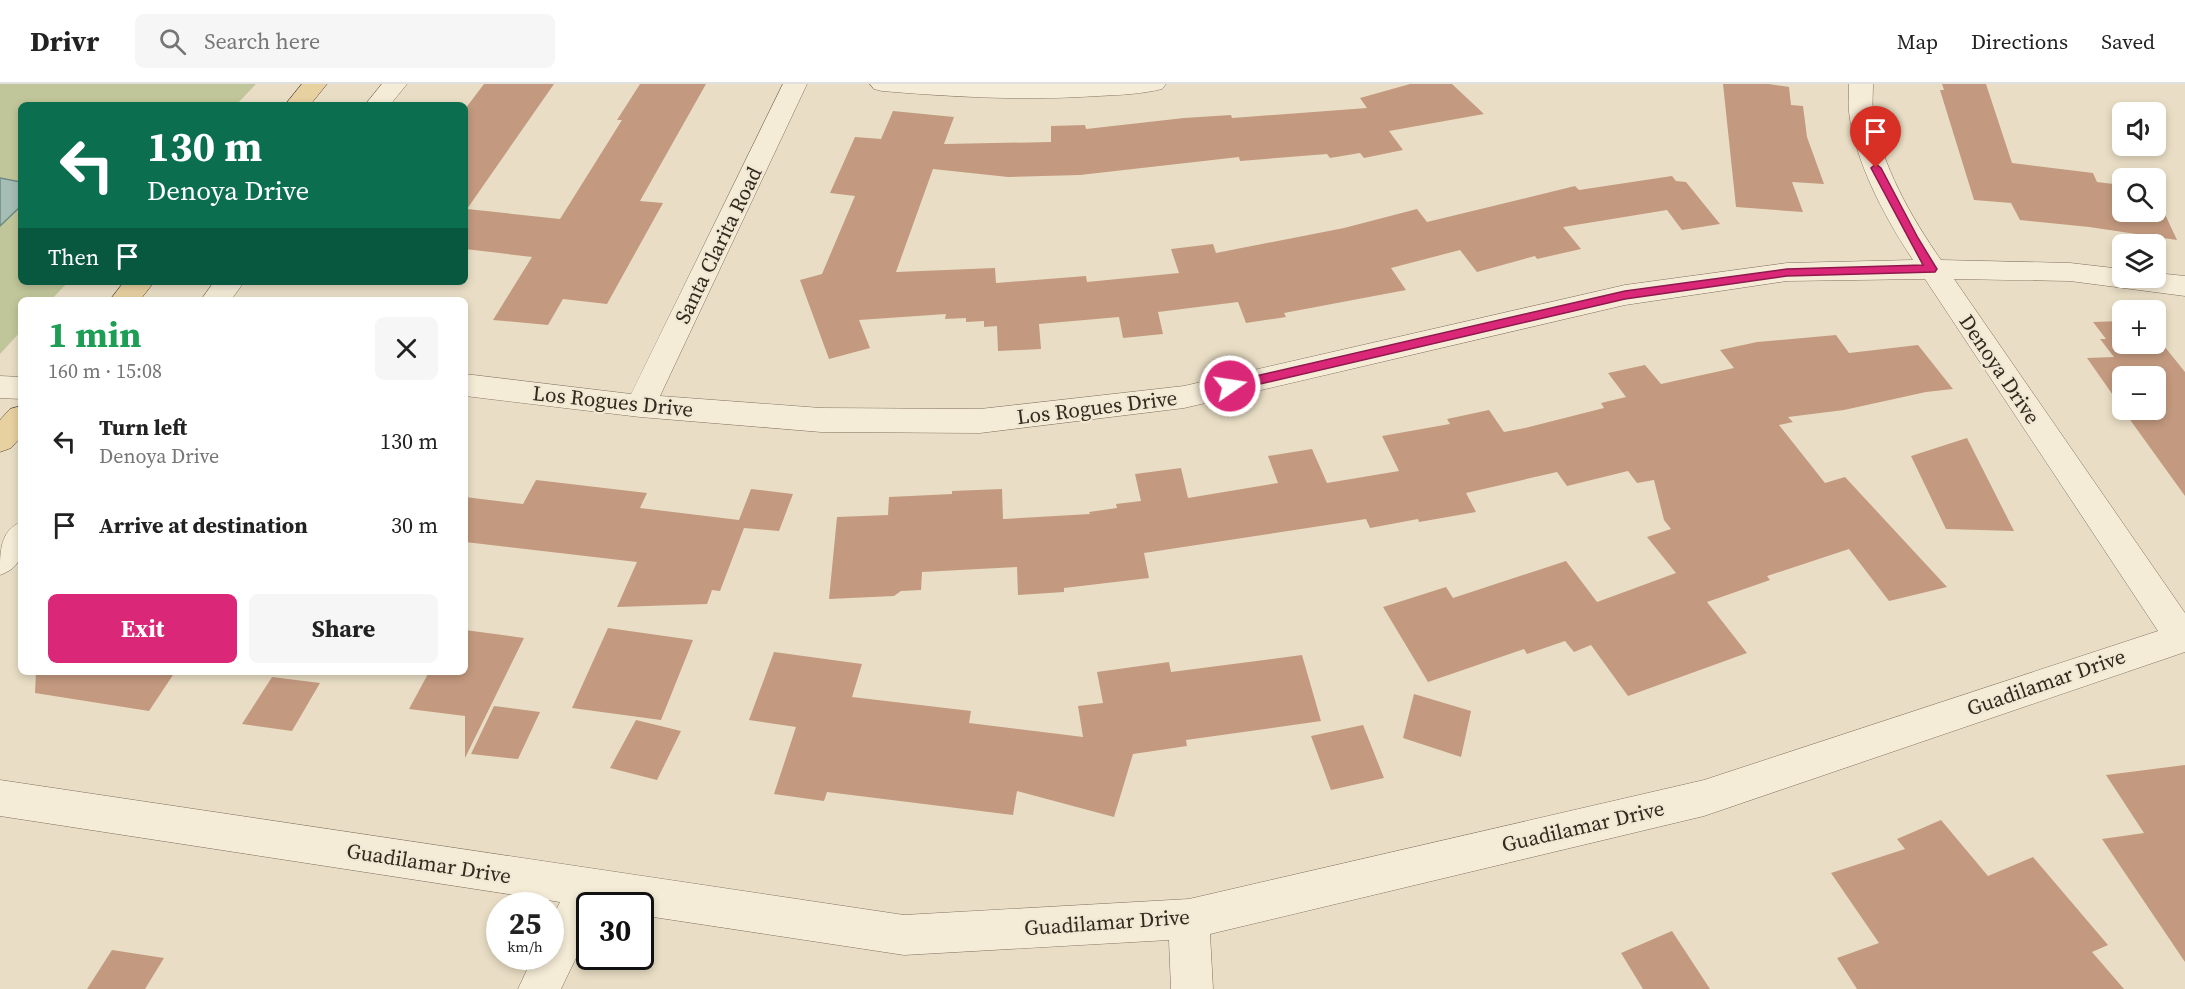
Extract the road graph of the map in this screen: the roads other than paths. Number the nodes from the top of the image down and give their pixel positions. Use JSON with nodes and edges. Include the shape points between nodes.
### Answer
{"nodes":[{"id":1,"x":315,"y":84,"type":"edge"},
{"id":2,"x":395,"y":84,"type":"edge"},
{"id":3,"x":795,"y":84,"type":"edge"},
{"id":4,"x":882,"y":84,"type":"edge"},
{"id":5,"x":1154,"y":84,"type":"edge"},
{"id":6,"x":1861,"y":84,"type":"edge"},
{"id":7,"x":300,"y":102,"type":"edge"},
{"id":8,"x":380,"y":102,"type":"edge"},
{"id":9,"x":1931,"y":269,"type":"junction"},
{"id":10,"x":137,"y":285,"type":"edge"},
{"id":11,"x":228,"y":285,"type":"edge"},
{"id":12,"x":2185,"y":286,"type":"edge"},
{"id":13,"x":127,"y":297,"type":"edge"},
{"id":14,"x":218,"y":297,"type":"edge"},
{"id":15,"x":468,"y":385,"type":"edge"},
{"id":16,"x":0,"y":387,"type":"edge"},
{"id":17,"x":18,"y":388,"type":"edge"},
{"id":18,"x":640,"y":406,"type":"junction"},
{"id":19,"x":18,"y":420,"type":"edge"},
{"id":20,"x":0,"y":440,"type":"edge"},
{"id":21,"x":18,"y":539,"type":"edge"},
{"id":22,"x":0,"y":561,"type":"edge"},
{"id":23,"x":2183,"y":636,"type":"edge"},
{"id":24,"x":0,"y":798,"type":"edge"},
{"id":25,"x":589,"y":888,"type":"junction"},
{"id":26,"x":1189,"y":919,"type":"junction"},
{"id":27,"x":539,"y":989,"type":"edge"},
{"id":28,"x":1192,"y":989,"type":"edge"}],
"edges":[{"from":1,"to":7,"type":"main road"},
{"from":2,"to":8,"type":"street"},
{"from":3,"to":18,"type":"street","name":"Santa Clarita Road"},
{"from":4,"to":5,"type":"street","via":[[976,92]]},
{"from":6,"to":9,"type":"street","name":"Denoya Drive","via":[[1861,112],[1876,168]]},
{"from":9,"to":12,"type":"street","name":"Los Rogues Drive","via":[[2070,272]]},
{"from":9,"to":18,"type":"street","name":"Los Rogues Drive","via":[[1787,273],[1625,295],[1184,397],[980,421],[821,420]]},
{"from":9,"to":23,"type":"street","name":"Denoya Drive"},
{"from":10,"to":13,"type":"main road"},
{"from":11,"to":14,"type":"street"},
{"from":15,"to":18,"type":"street","name":"Los Rogues Drive"},
{"from":16,"to":17,"type":"street"},
{"from":19,"to":20,"type":"main road"},
{"from":21,"to":22,"type":"street"},
{"from":23,"to":26,"type":"street","name":"Guadilamar Drive","via":[[1704,798]]},
{"from":24,"to":25,"type":"street","name":"Guadilamar Drive"},
{"from":25,"to":26,"type":"street","name":"Guadilamar Drive","via":[[904,935]]},
{"from":25,"to":27,"type":"street"},
{"from":26,"to":28,"type":"street"}]}
